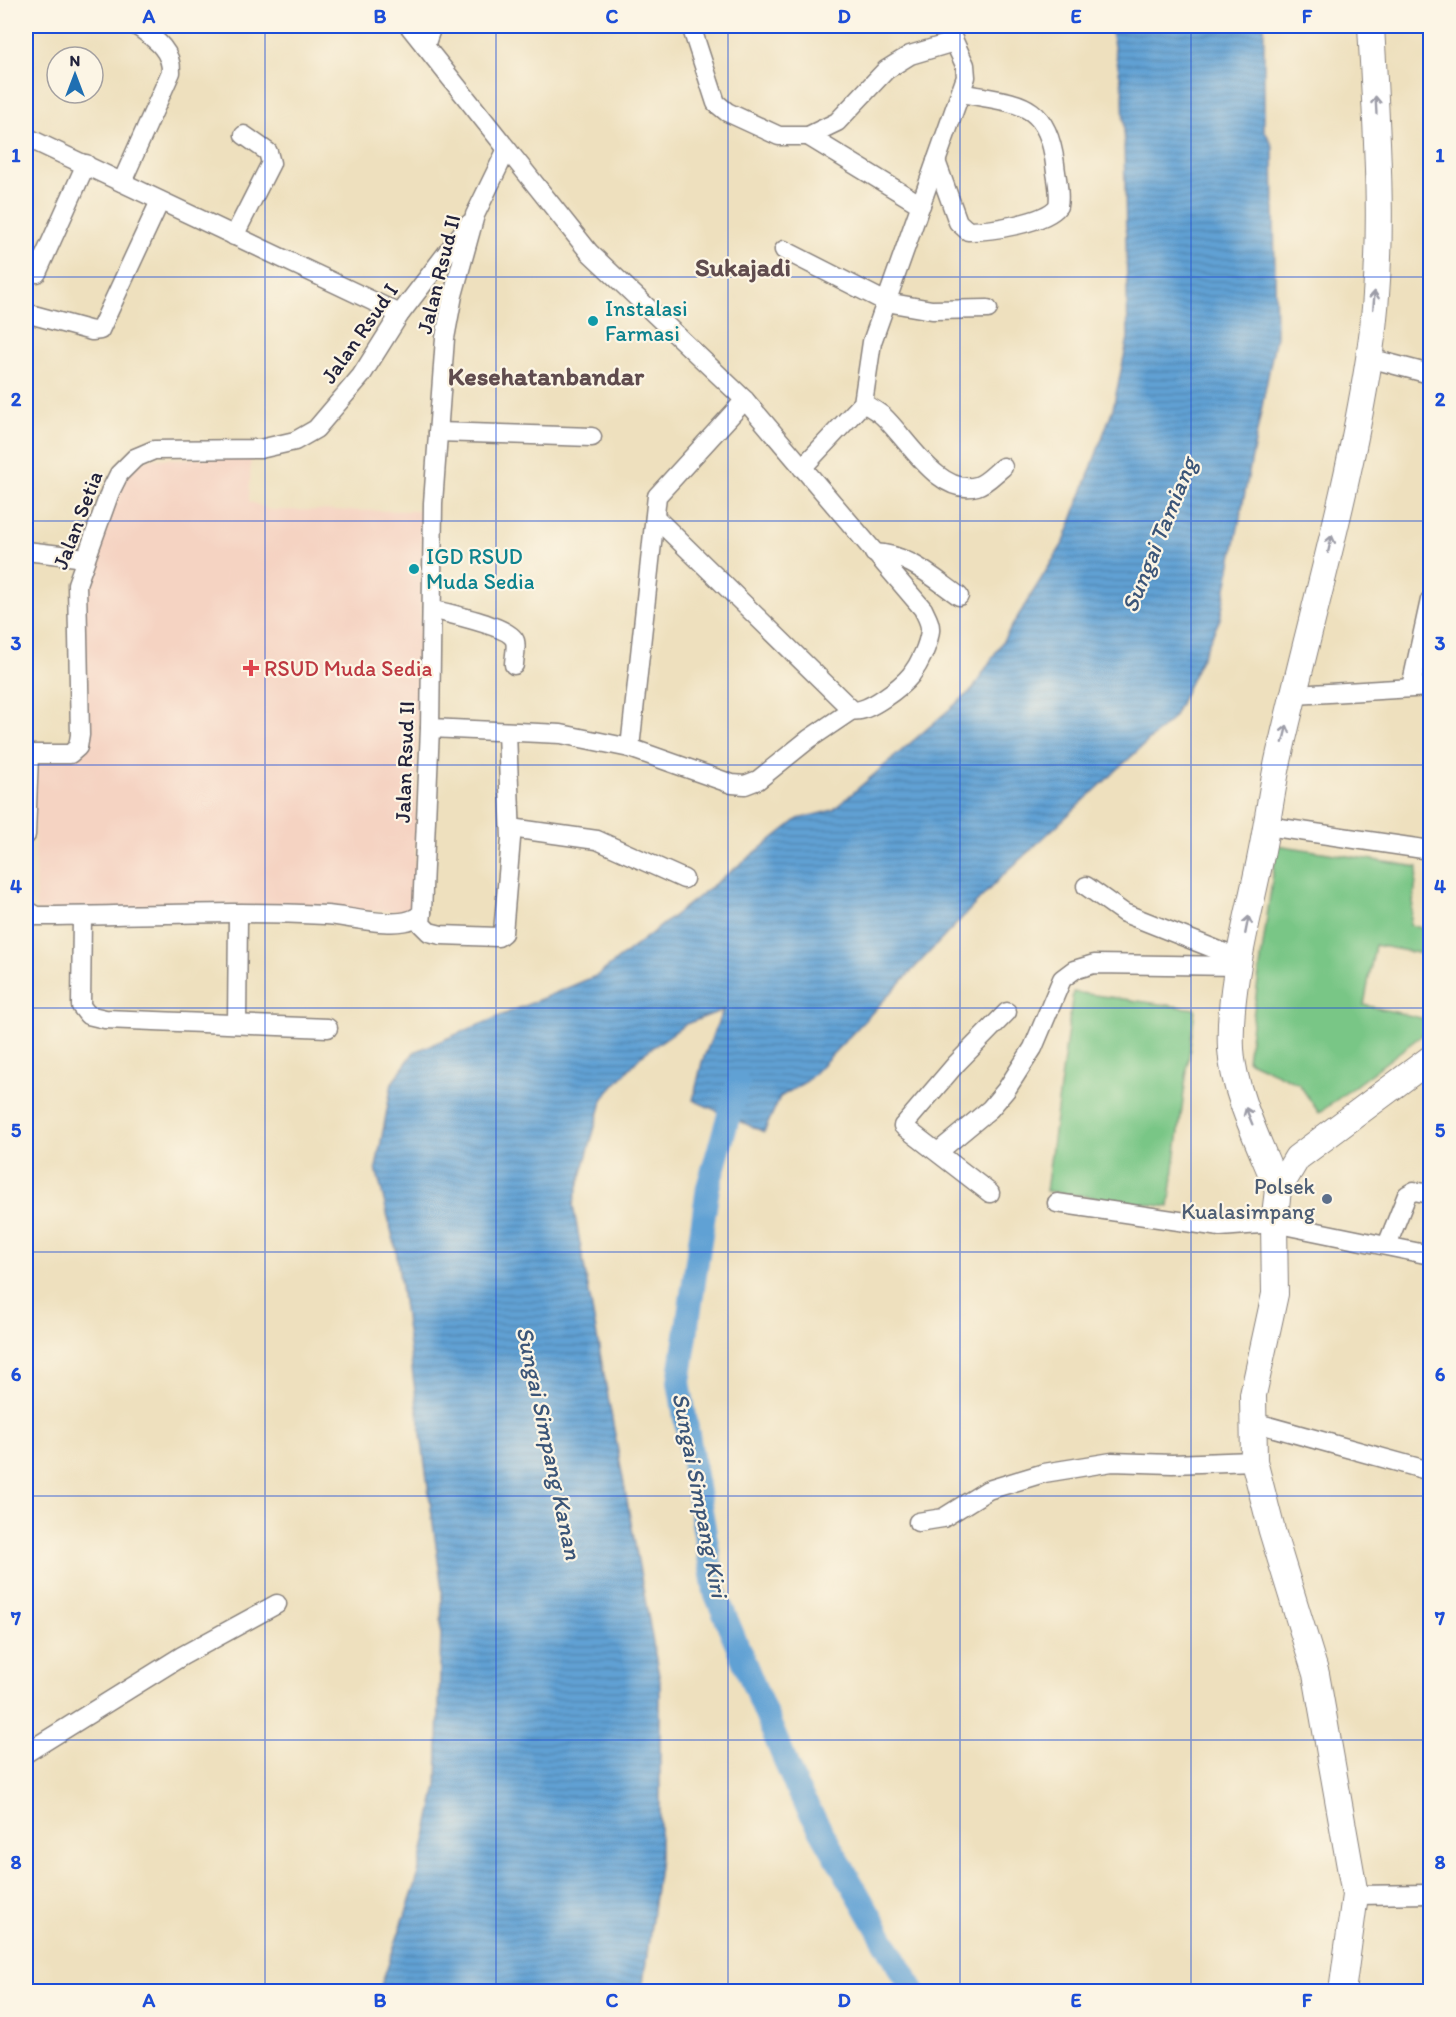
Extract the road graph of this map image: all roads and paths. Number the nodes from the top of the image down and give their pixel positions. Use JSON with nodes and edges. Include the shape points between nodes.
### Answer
{"nodes":[{"id":1,"x":137,"y":26,"type":"edge"},
{"id":2,"x":409,"y":26,"type":"edge"},
{"id":3,"x":432,"y":26,"type":"edge"},
{"id":4,"x":691,"y":26,"type":"edge"},
{"id":5,"x":1371,"y":26,"type":"edge"},
{"id":6,"x":951,"y":34,"type":"edge"},
{"id":7,"x":425,"y":46,"type":"junction"},
{"id":8,"x":961,"y":93,"type":"junction"},
{"id":9,"x":244,"y":135,"type":"dead end"},
{"id":10,"x":808,"y":136,"type":"junction"},
{"id":11,"x":26,"y":137,"type":"edge"},
{"id":12,"x":507,"y":149,"type":"junction"},
{"id":13,"x":936,"y":160,"type":"junction"},
{"id":14,"x":86,"y":164,"type":"junction"},
{"id":15,"x":122,"y":182,"type":"junction"},
{"id":16,"x":160,"y":201,"type":"junction"},
{"id":17,"x":921,"y":205,"type":"junction"},
{"id":18,"x":476,"y":215,"type":"junction"},
{"id":19,"x":234,"y":236,"type":"junction"},
{"id":20,"x":784,"y":250,"type":"dead end"},
{"id":21,"x":37,"y":273,"type":"dead end"},
{"id":22,"x":886,"y":302,"type":"junction"},
{"id":23,"x":988,"y":309,"type":"dead end"},
{"id":24,"x":26,"y":313,"type":"edge"},
{"id":25,"x":400,"y":314,"type":"junction"},
{"id":26,"x":1369,"y":358,"type":"junction"},
{"id":27,"x":1431,"y":374,"type":"edge"},
{"id":28,"x":745,"y":400,"type":"junction"},
{"id":29,"x":863,"y":403,"type":"junction"},
{"id":30,"x":438,"y":432,"type":"junction"},
{"id":31,"x":592,"y":437,"type":"dead end"},
{"id":32,"x":260,"y":448,"type":"joint"},
{"id":33,"x":1003,"y":467,"type":"dead end"},
{"id":34,"x":802,"y":468,"type":"junction"},
{"id":35,"x":655,"y":517,"type":"junction"},
{"id":36,"x":26,"y":551,"type":"edge"},
{"id":37,"x":874,"y":553,"type":"junction"},
{"id":38,"x":86,"y":558,"type":"junction"},
{"id":39,"x":959,"y":596,"type":"dead end"},
{"id":40,"x":1431,"y":600,"type":"edge"},
{"id":41,"x":432,"y":609,"type":"junction"},
{"id":42,"x":514,"y":665,"type":"dead end"},
{"id":43,"x":1411,"y":687,"type":"junction"},
{"id":44,"x":1431,"y":687,"type":"edge"},
{"id":45,"x":1295,"y":695,"type":"junction"},
{"id":46,"x":852,"y":710,"type":"junction"},
{"id":47,"x":430,"y":728,"type":"junction"},
{"id":48,"x":507,"y":732,"type":"junction"},
{"id":49,"x":630,"y":748,"type":"junction"},
{"id":50,"x":27,"y":754,"type":"edge"},
{"id":51,"x":1267,"y":826,"type":"junction"},
{"id":52,"x":511,"y":828,"type":"junction"},
{"id":53,"x":26,"y":835,"type":"edge"},
{"id":54,"x":1431,"y":850,"type":"edge"},
{"id":55,"x":684,"y":879,"type":"dead end"},
{"id":56,"x":1086,"y":886,"type":"dead end"},
{"id":57,"x":26,"y":910,"type":"edge"},
{"id":58,"x":422,"y":912,"type":"junction"},
{"id":59,"x":238,"y":915,"type":"junction"},
{"id":60,"x":82,"y":916,"type":"junction"},
{"id":61,"x":1240,"y":963,"type":"junction"},
{"id":62,"x":1007,"y":1012,"type":"dead end"},
{"id":63,"x":237,"y":1023,"type":"junction"},
{"id":64,"x":328,"y":1028,"type":"dead end"},
{"id":65,"x":1431,"y":1059,"type":"edge"},
{"id":66,"x":938,"y":1152,"type":"junction"},
{"id":67,"x":1263,"y":1152,"type":"junction"},
{"id":68,"x":1297,"y":1158,"type":"junction"},
{"id":69,"x":1278,"y":1190,"type":"junction"},
{"id":70,"x":990,"y":1193,"type":"dead end"},
{"id":71,"x":1431,"y":1194,"type":"edge"},
{"id":72,"x":1057,"y":1203,"type":"dead end"},
{"id":73,"x":1274,"y":1223,"type":"junction"},
{"id":74,"x":1387,"y":1245,"type":"junction"},
{"id":75,"x":1431,"y":1255,"type":"edge"},
{"id":76,"x":1253,"y":1422,"type":"junction"},
{"id":77,"x":1254,"y":1461,"type":"junction"},
{"id":78,"x":1431,"y":1471,"type":"edge"},
{"id":79,"x":918,"y":1522,"type":"dead end"},
{"id":80,"x":278,"y":1604,"type":"dead end"},
{"id":81,"x":26,"y":1753,"type":"edge"},
{"id":82,"x":1431,"y":1894,"type":"edge"},
{"id":83,"x":1355,"y":1895,"type":"junction"},
{"id":84,"x":1342,"y":1992,"type":"edge"}],
"edges":[{"from":1,"to":15,"type":"street","via":[[168,54],[171,72]]},
{"from":2,"to":7,"type":"street"},
{"from":3,"to":7,"type":"street"},
{"from":4,"to":10,"type":"street","via":[[711,92],[721,107],[779,136]]},
{"from":26,"to":5,"type":"highway","one_way":true,"via":[[1379,208]]},
{"from":6,"to":8,"type":"street","via":[[964,65],[966,77]]},
{"from":6,"to":10,"type":"street","via":[[894,65],[837,122]]},
{"from":7,"to":12,"type":"street"},
{"from":8,"to":13,"type":"street"},
{"from":8,"to":13,"type":"street","via":[[1014,103],[1044,123],[1053,147],[1058,206],[1050,214],[1011,226],[968,231],[958,222]]},
{"from":9,"to":19,"type":"street","via":[[268,152],[271,162]]},
{"from":10,"to":17,"type":"street"},
{"from":11,"to":14,"type":"street"},
{"from":12,"to":18,"type":"street","name":"Jalan Rsud II"},
{"from":12,"to":28,"type":"street","via":[[589,252]]},
{"from":13,"to":17,"type":"street"},
{"from":14,"to":15,"type":"street"},
{"from":14,"to":21,"type":"street"},
{"from":15,"to":16,"type":"street"},
{"from":16,"to":19,"type":"street"},
{"from":16,"to":24,"type":"street","via":[[100,330]]},
{"from":17,"to":22,"type":"street"},
{"from":18,"to":25,"type":"street","name":"Jalan Rsud I"},
{"from":18,"to":30,"type":"street","name":"Jalan Rsud II","via":[[448,318]]},
{"from":19,"to":25,"type":"street"},
{"from":20,"to":22,"type":"street"},
{"from":22,"to":23,"type":"street","via":[[933,310]]},
{"from":22,"to":29,"type":"street","via":[[868,354]]},
{"from":25,"to":32,"type":"street","name":"Jalan Rsud I","via":[[361,376],[328,418],[295,441]]},
{"from":26,"to":27,"type":"street"},
{"from":45,"to":26,"type":"highway","one_way":true,"via":[[1346,480]]},
{"from":28,"to":34,"type":"street"},
{"from":28,"to":35,"type":"street","via":[[659,492]]},
{"from":29,"to":33,"type":"street","via":[[882,416],[947,483],[980,485]]},
{"from":29,"to":34,"type":"street"},
{"from":30,"to":31,"type":"street"},
{"from":30,"to":41,"type":"street","name":"Jalan Rsud II"},
{"from":32,"to":38,"type":"street","name":"Jalan Setia","via":[[162,449],[135,458],[119,474],[110,492]]},
{"from":34,"to":37,"type":"street"},
{"from":35,"to":46,"type":"street"},
{"from":35,"to":49,"type":"street"},
{"from":36,"to":38,"type":"street"},
{"from":37,"to":39,"type":"street","via":[[908,560]]},
{"from":37,"to":46,"type":"street","via":[[923,609],[930,632],[921,658],[900,686],[876,703],[858,712]]},
{"from":38,"to":50,"type":"street","name":"Jalan Setia","via":[[77,584],[78,747],[70,754]]},
{"from":40,"to":43,"type":"street"},
{"from":41,"to":42,"type":"street","via":[[510,635],[515,641]]},
{"from":41,"to":47,"type":"street","name":"Jalan Rsud II"},
{"from":43,"to":44,"type":"street"},
{"from":43,"to":45,"type":"street"},
{"from":51,"to":45,"type":"highway","one_way":true},
{"from":46,"to":49,"type":"street","via":[[758,780],[745,785],[732,784]]},
{"from":47,"to":48,"type":"street"},
{"from":47,"to":58,"type":"street","name":"Jalan Rsud II"},
{"from":48,"to":49,"type":"street","via":[[561,734]]},
{"from":48,"to":52,"type":"street"},
{"from":50,"to":53,"type":"street"},
{"from":51,"to":54,"type":"street"},
{"from":61,"to":51,"type":"highway","one_way":true},
{"from":52,"to":55,"type":"street","via":[[597,840]]},
{"from":52,"to":58,"type":"street","via":[[501,936],[434,934],[422,924]]},
{"from":56,"to":61,"type":"street","via":[[1124,913]]},
{"from":57,"to":60,"type":"street","via":[[37,916]]},
{"from":58,"to":59,"type":"street","via":[[413,921],[399,923],[324,915]]},
{"from":59,"to":60,"type":"street"},
{"from":59,"to":63,"type":"street"},
{"from":60,"to":63,"type":"street","via":[[81,1006],[88,1015],[105,1019]]},
{"from":61,"to":66,"type":"street","via":[[1094,964],[1074,970],[1062,979],[1033,1048],[1006,1090],[990,1109]]},
{"from":67,"to":61,"type":"highway","one_way":true,"via":[[1244,1105],[1231,1051]]},
{"from":62,"to":66,"type":"street","via":[[903,1126]]},
{"from":63,"to":64,"type":"street"},
{"from":65,"to":68,"type":"highway"},
{"from":66,"to":70,"type":"street"},
{"from":67,"to":68,"type":"highway"},
{"from":67,"to":69,"type":"highway"},
{"from":68,"to":69,"type":"highway"},
{"from":69,"to":73,"type":"highway"},
{"from":71,"to":74,"type":"street","via":[[1414,1191],[1407,1195]]},
{"from":72,"to":73,"type":"street","via":[[1220,1227]]},
{"from":73,"to":74,"type":"street"},
{"from":73,"to":76,"type":"highway","via":[[1275,1294],[1253,1395]]},
{"from":74,"to":75,"type":"street"},
{"from":76,"to":77,"type":"highway"},
{"from":76,"to":78,"type":"street"},
{"from":77,"to":79,"type":"street","via":[[1112,1462],[1044,1473],[988,1490],[943,1518]]},
{"from":77,"to":83,"type":"highway","via":[[1316,1674]]},
{"from":80,"to":81,"type":"street","via":[[182,1656]]},
{"from":82,"to":83,"type":"street"},
{"from":83,"to":84,"type":"highway"}]}
